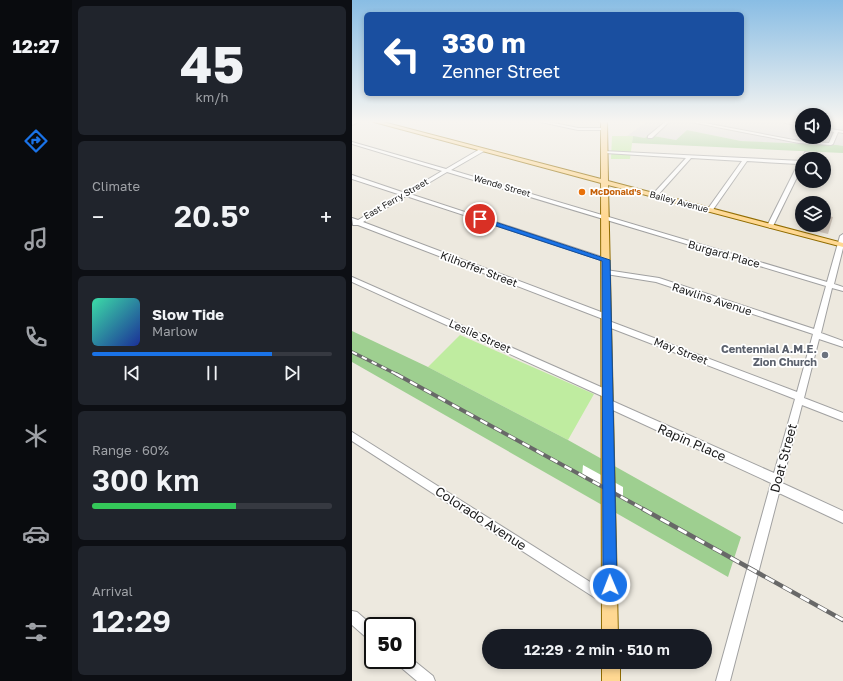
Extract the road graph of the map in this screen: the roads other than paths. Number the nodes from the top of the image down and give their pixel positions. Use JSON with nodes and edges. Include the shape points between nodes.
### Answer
{"nodes":[{"id":1,"x":390,"y":154,"type":"edge"},
{"id":2,"x":475,"y":154,"type":"edge"},
{"id":3,"x":497,"y":154,"type":"edge"},
{"id":4,"x":605,"y":154,"type":"edge"},
{"id":5,"x":643,"y":154,"type":"edge"},
{"id":6,"x":690,"y":156,"type":"junction"},
{"id":7,"x":746,"y":159,"type":"junction"},
{"id":8,"x":795,"y":162,"type":"edge"},
{"id":9,"x":446,"y":170,"type":"junction"},
{"id":10,"x":352,"y":176,"type":"edge"},
{"id":11,"x":795,"y":176,"type":"edge"},
{"id":12,"x":605,"y":182,"type":"junction"},
{"id":13,"x":405,"y":194,"type":"junction"},
{"id":14,"x":655,"y":195,"type":"junction"},
{"id":15,"x":710,"y":210,"type":"junction"},
{"id":16,"x":605,"y":218,"type":"junction"},
{"id":17,"x":354,"y":222,"type":"edge"},
{"id":18,"x":770,"y":226,"type":"junction"},
{"id":19,"x":842,"y":242,"type":"edge"},
{"id":20,"x":606,"y":260,"type":"junction"},
{"id":21,"x":606,"y":272,"type":"junction"},
{"id":22,"x":352,"y":279,"type":"edge"},
{"id":23,"x":830,"y":285,"type":"junction"},
{"id":24,"x":843,"y":290,"type":"edge"},
{"id":25,"x":606,"y":320,"type":"junction"},
{"id":26,"x":817,"y":334,"type":"junction"},
{"id":27,"x":843,"y":344,"type":"edge"},
{"id":28,"x":607,"y":398,"type":"junction"},
{"id":29,"x":799,"y":398,"type":"junction"},
{"id":30,"x":843,"y":417,"type":"edge"},
{"id":31,"x":352,"y":436,"type":"edge"},
{"id":32,"x":777,"y":483,"type":"junction"},
{"id":33,"x":843,"y":517,"type":"edge"},
{"id":34,"x":610,"y":601,"type":"junction"},
{"id":35,"x":352,"y":617,"type":"edge"},
{"id":36,"x":364,"y":627,"type":"edge"},
{"id":37,"x":610,"y":629,"type":"edge"},
{"id":38,"x":414,"y":669,"type":"edge"},
{"id":39,"x":611,"y":669,"type":"edge"},
{"id":40,"x":428,"y":681,"type":"edge"},
{"id":41,"x":611,"y":681,"type":"edge"},
{"id":42,"x":723,"y":681,"type":"edge"}],
"edges":[{"from":1,"to":9,"type":"street","name":"Wende Street"},
{"from":2,"to":9,"type":"street","name":"East Ferry Street"},
{"from":3,"to":12,"type":"main road","name":"Bailey Avenue"},
{"from":4,"to":12,"type":"main road"},
{"from":5,"to":6,"type":"street"},
{"from":6,"to":7,"type":"street"},
{"from":6,"to":14,"type":"street"},
{"from":7,"to":8,"type":"street"},
{"from":7,"to":15,"type":"street"},
{"from":9,"to":13,"type":"street","name":"East Ferry Street"},
{"from":9,"to":16,"type":"street","name":"Wende Street"},
{"from":10,"to":13,"type":"street"},
{"from":11,"to":18,"type":"street"},
{"from":12,"to":14,"type":"main road","name":"Bailey Avenue"},
{"from":12,"to":16,"type":"main road"},
{"from":13,"to":17,"type":"street","name":"East Ferry Street"},
{"from":13,"to":20,"type":"street"},
{"from":14,"to":15,"type":"main road","name":"Bailey Avenue"},
{"from":15,"to":18,"type":"main road","name":"Bailey Avenue"},
{"from":16,"to":20,"type":"main road"},
{"from":16,"to":23,"type":"street","name":"Burgard Place"},
{"from":17,"to":25,"type":"street","name":"Kilhoffer Street"},
{"from":18,"to":19,"type":"main road","name":"Bailey Avenue"},
{"from":19,"to":23,"type":"street","name":"Doat Street"},
{"from":20,"to":21,"type":"main road"},
{"from":21,"to":25,"type":"main road"},
{"from":21,"to":26,"type":"street","name":"Rawlins Avenue","via":[[657,280]]},
{"from":22,"to":28,"type":"street","name":"Leslie Street"},
{"from":23,"to":24,"type":"street","name":"Burgard Place"},
{"from":23,"to":26,"type":"street","name":"Doat Street"},
{"from":25,"to":28,"type":"main road"},
{"from":25,"to":29,"type":"street","name":"May Street"},
{"from":26,"to":27,"type":"street","name":"Rawlins Avenue"},
{"from":26,"to":29,"type":"street","name":"Doat Street"},
{"from":28,"to":32,"type":"street","name":"Rapin Place"},
{"from":28,"to":34,"type":"main road"},
{"from":29,"to":30,"type":"street","name":"May Street"},
{"from":29,"to":32,"type":"street","name":"Doat Street"},
{"from":31,"to":34,"type":"street","name":"Colorado Avenue"},
{"from":32,"to":33,"type":"street","name":"Rapin Place"},
{"from":32,"to":42,"type":"street","name":"Doat Street"},
{"from":34,"to":37,"type":"main road"},
{"from":35,"to":36,"type":"street"},
{"from":38,"to":40,"type":"street"},
{"from":39,"to":41,"type":"main road"}]}
